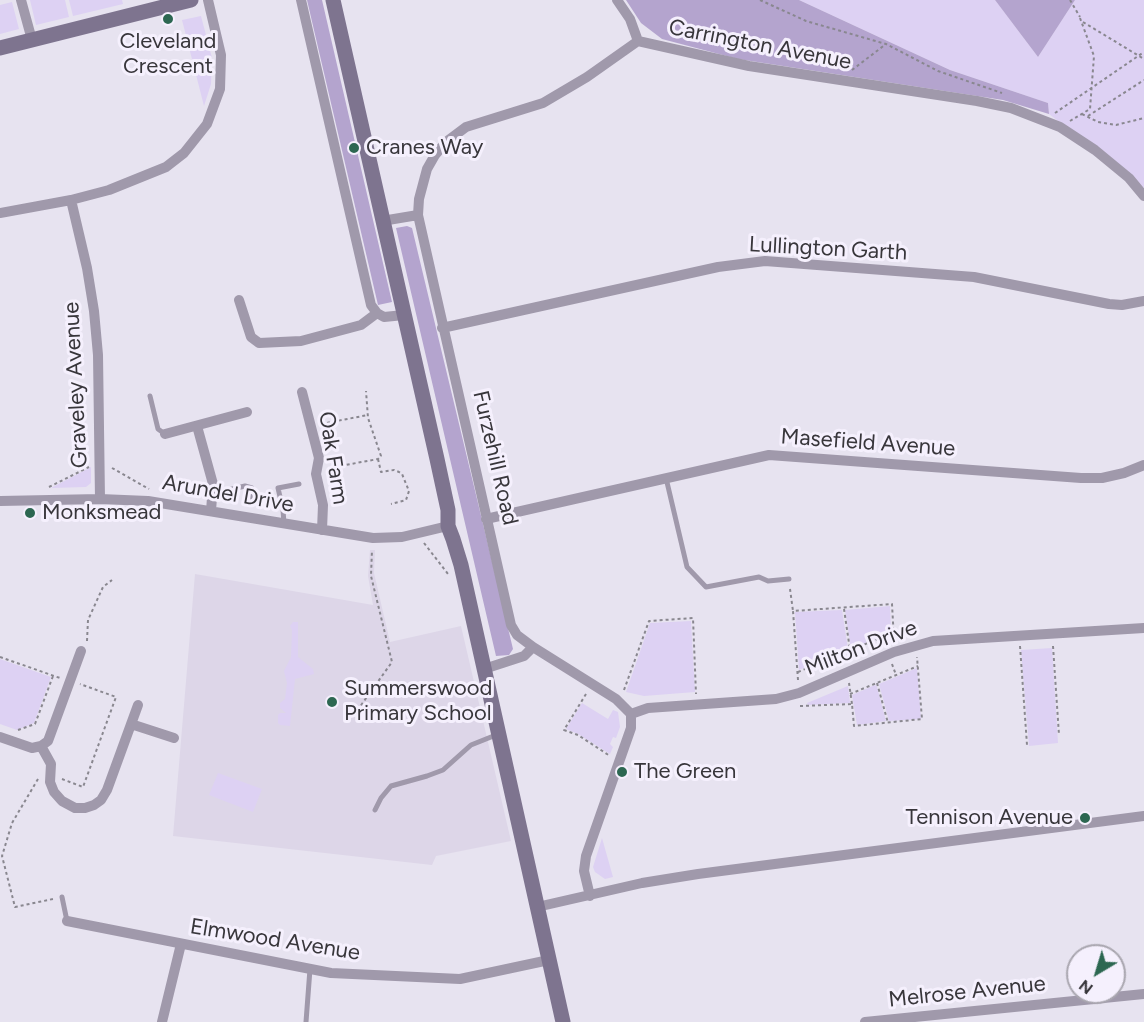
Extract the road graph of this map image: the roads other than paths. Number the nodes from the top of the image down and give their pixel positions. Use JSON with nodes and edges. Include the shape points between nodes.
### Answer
{"nodes":[{"id":1,"x":21,"y":0,"type":"edge"},
{"id":2,"x":208,"y":0,"type":"edge"},
{"id":3,"x":301,"y":0,"type":"edge"},
{"id":4,"x":333,"y":0,"type":"edge"},
{"id":5,"x":617,"y":0,"type":"edge"},
{"id":6,"x":184,"y":1,"type":"edge"},
{"id":7,"x":32,"y":40,"type":"junction"},
{"id":8,"x":638,"y":41,"type":"junction"},
{"id":9,"x":0,"y":48,"type":"edge"},
{"id":10,"x":1144,"y":196,"type":"edge"},
{"id":11,"x":71,"y":200,"type":"junction"},
{"id":12,"x":0,"y":213,"type":"edge"},
{"id":13,"x":418,"y":215,"type":"junction"},
{"id":14,"x":382,"y":221,"type":"junction"},
{"id":15,"x":239,"y":300,"type":"dead end"},
{"id":16,"x":1144,"y":301,"type":"edge"},
{"id":17,"x":377,"y":313,"type":"junction"},
{"id":18,"x":404,"y":315,"type":"junction"},
{"id":19,"x":442,"y":328,"type":"junction"},
{"id":20,"x":302,"y":392,"type":"dead end"},
{"id":21,"x":150,"y":396,"type":"dead end"},
{"id":22,"x":247,"y":412,"type":"dead end"},
{"id":23,"x":197,"y":426,"type":"junction"},
{"id":24,"x":165,"y":434,"type":"joint"},
{"id":25,"x":1143,"y":468,"type":"edge"},
{"id":26,"x":666,"y":478,"type":"junction"},
{"id":27,"x":298,"y":484,"type":"dead end"},
{"id":28,"x":214,"y":492,"type":"junction"},
{"id":29,"x":100,"y":499,"type":"junction"},
{"id":30,"x":0,"y":501,"type":"edge"},
{"id":31,"x":253,"y":502,"type":"dead end"},
{"id":32,"x":210,"y":511,"type":"junction"},
{"id":33,"x":486,"y":519,"type":"junction"},
{"id":34,"x":284,"y":524,"type":"junction"},
{"id":35,"x":448,"y":526,"type":"junction"},
{"id":36,"x":322,"y":530,"type":"junction"},
{"id":37,"x":789,"y":579,"type":"road end"},
{"id":38,"x":1144,"y":628,"type":"edge"},
{"id":39,"x":533,"y":646,"type":"junction"},
{"id":40,"x":81,"y":651,"type":"road end"},
{"id":41,"x":484,"y":669,"type":"junction"},
{"id":42,"x":138,"y":705,"type":"dead end"},
{"id":43,"x":631,"y":714,"type":"junction"},
{"id":44,"x":131,"y":724,"type":"junction"},
{"id":45,"x":498,"y":735,"type":"junction"},
{"id":46,"x":0,"y":737,"type":"edge"},
{"id":47,"x":174,"y":738,"type":"dead end"},
{"id":48,"x":41,"y":746,"type":"junction"},
{"id":49,"x":375,"y":810,"type":"dead end"},
{"id":50,"x":1144,"y":816,"type":"edge"},
{"id":51,"x":590,"y":896,"type":"junction"},
{"id":52,"x":62,"y":897,"type":"road end"},
{"id":53,"x":537,"y":907,"type":"junction"},
{"id":54,"x":67,"y":921,"type":"joint"},
{"id":55,"x":181,"y":944,"type":"junction"},
{"id":56,"x":549,"y":960,"type":"junction"},
{"id":57,"x":310,"y":969,"type":"junction"},
{"id":58,"x":1144,"y":994,"type":"edge"},
{"id":59,"x":162,"y":1022,"type":"edge"},
{"id":60,"x":306,"y":1022,"type":"edge"},
{"id":61,"x":563,"y":1022,"type":"edge"},
{"id":62,"x":865,"y":1022,"type":"edge"}],
"edges":[{"from":1,"to":7,"type":"street"},
{"from":2,"to":11,"type":"street","via":[[221,55],[221,72],[215,107],[202,132],[166,167],[109,190]]},
{"from":3,"to":17,"type":"street"},
{"from":4,"to":14,"type":"street"},
{"from":5,"to":8,"type":"street"},
{"from":6,"to":7,"type":"street"},
{"from":7,"to":9,"type":"street"},
{"from":8,"to":10,"type":"street","name":"Carrington Avenue","via":[[749,66],[1011,108],[1060,127],[1095,150]]},
{"from":8,"to":13,"type":"street","name":"Carrington Avenue","via":[[543,103],[466,127],[446,142],[427,169]]},
{"from":11,"to":12,"type":"street"},
{"from":11,"to":29,"type":"street","name":"Graveley Avenue","via":[[95,321]]},
{"from":13,"to":14,"type":"street"},
{"from":13,"to":19,"type":"street","name":"Furzehill Road"},
{"from":14,"to":18,"type":"street"},
{"from":15,"to":17,"type":"street","via":[[251,337],[259,343],[301,341],[361,326]]},
{"from":16,"to":19,"type":"street","name":"Lullington Garth","via":[[1109,304],[974,277],[765,261],[718,267]]},
{"from":17,"to":18,"type":"street","via":[[384,317]]},
{"from":18,"to":35,"type":"street","via":[[446,500]]},
{"from":19,"to":33,"type":"street","name":"Furzehill Road"},
{"from":20,"to":36,"type":"street","name":"Oak Farm","via":[[319,458]]},
{"from":21,"to":24,"type":"lane","via":[[158,429]]},
{"from":22,"to":23,"type":"street"},
{"from":23,"to":24,"type":"street"},
{"from":23,"to":28,"type":"street"},
{"from":25,"to":26,"type":"street","name":"Masefield Avenue","via":[[1113,476],[1081,478],[769,455]]},
{"from":26,"to":33,"type":"street","name":"Masefield Avenue"},
{"from":26,"to":37,"type":"lane","via":[[687,567],[706,587],[759,577],[768,581]]},
{"from":27,"to":34,"type":"lane","via":[[278,488]]},
{"from":28,"to":31,"type":"lane","via":[[245,486],[252,488]]},
{"from":28,"to":32,"type":"street"},
{"from":29,"to":30,"type":"street","name":"Arundel Drive"},
{"from":29,"to":32,"type":"street","name":"Arundel Drive","via":[[148,501]]},
{"from":32,"to":34,"type":"street","name":"Arundel Drive"},
{"from":33,"to":39,"type":"street","name":"Furzehill Road","via":[[511,625]]},
{"from":34,"to":36,"type":"street","name":"Arundel Drive"},
{"from":35,"to":36,"type":"street","name":"Arundel Drive","via":[[387,539]]},
{"from":35,"to":41,"type":"street","via":[[461,565]]},
{"from":38,"to":43,"type":"street","name":"Milton Drive","via":[[933,641],[776,699],[648,708]]},
{"from":39,"to":41,"type":"street","via":[[524,656]]},
{"from":39,"to":43,"type":"street","via":[[616,699]]},
{"from":40,"to":48,"type":"street","via":[[48,741]]},
{"from":41,"to":45,"type":"street"},
{"from":42,"to":44,"type":"street"},
{"from":43,"to":51,"type":"street","via":[[631,728],[586,856],[584,871]]},
{"from":44,"to":47,"type":"street"},
{"from":44,"to":48,"type":"street","via":[[107,790],[101,800],[85,808],[75,808],[54,792],[46,773],[51,764]]},
{"from":45,"to":49,"type":"lane","via":[[471,745],[443,770],[391,786]]},
{"from":45,"to":53,"type":"street"},
{"from":46,"to":48,"type":"street","via":[[32,748]]},
{"from":50,"to":51,"type":"street","via":[[698,874]]},
{"from":51,"to":53,"type":"street"},
{"from":52,"to":54,"type":"lane"},
{"from":53,"to":56,"type":"street"},
{"from":54,"to":55,"type":"street","name":"Elmwood Avenue"},
{"from":55,"to":57,"type":"street","name":"Elmwood Avenue"},
{"from":55,"to":59,"type":"street"},
{"from":56,"to":57,"type":"street","name":"Elmwood Avenue","via":[[460,979]]},
{"from":56,"to":61,"type":"street"},
{"from":57,"to":60,"type":"lane"},
{"from":58,"to":62,"type":"street","name":"Melrose Avenue"}]}
